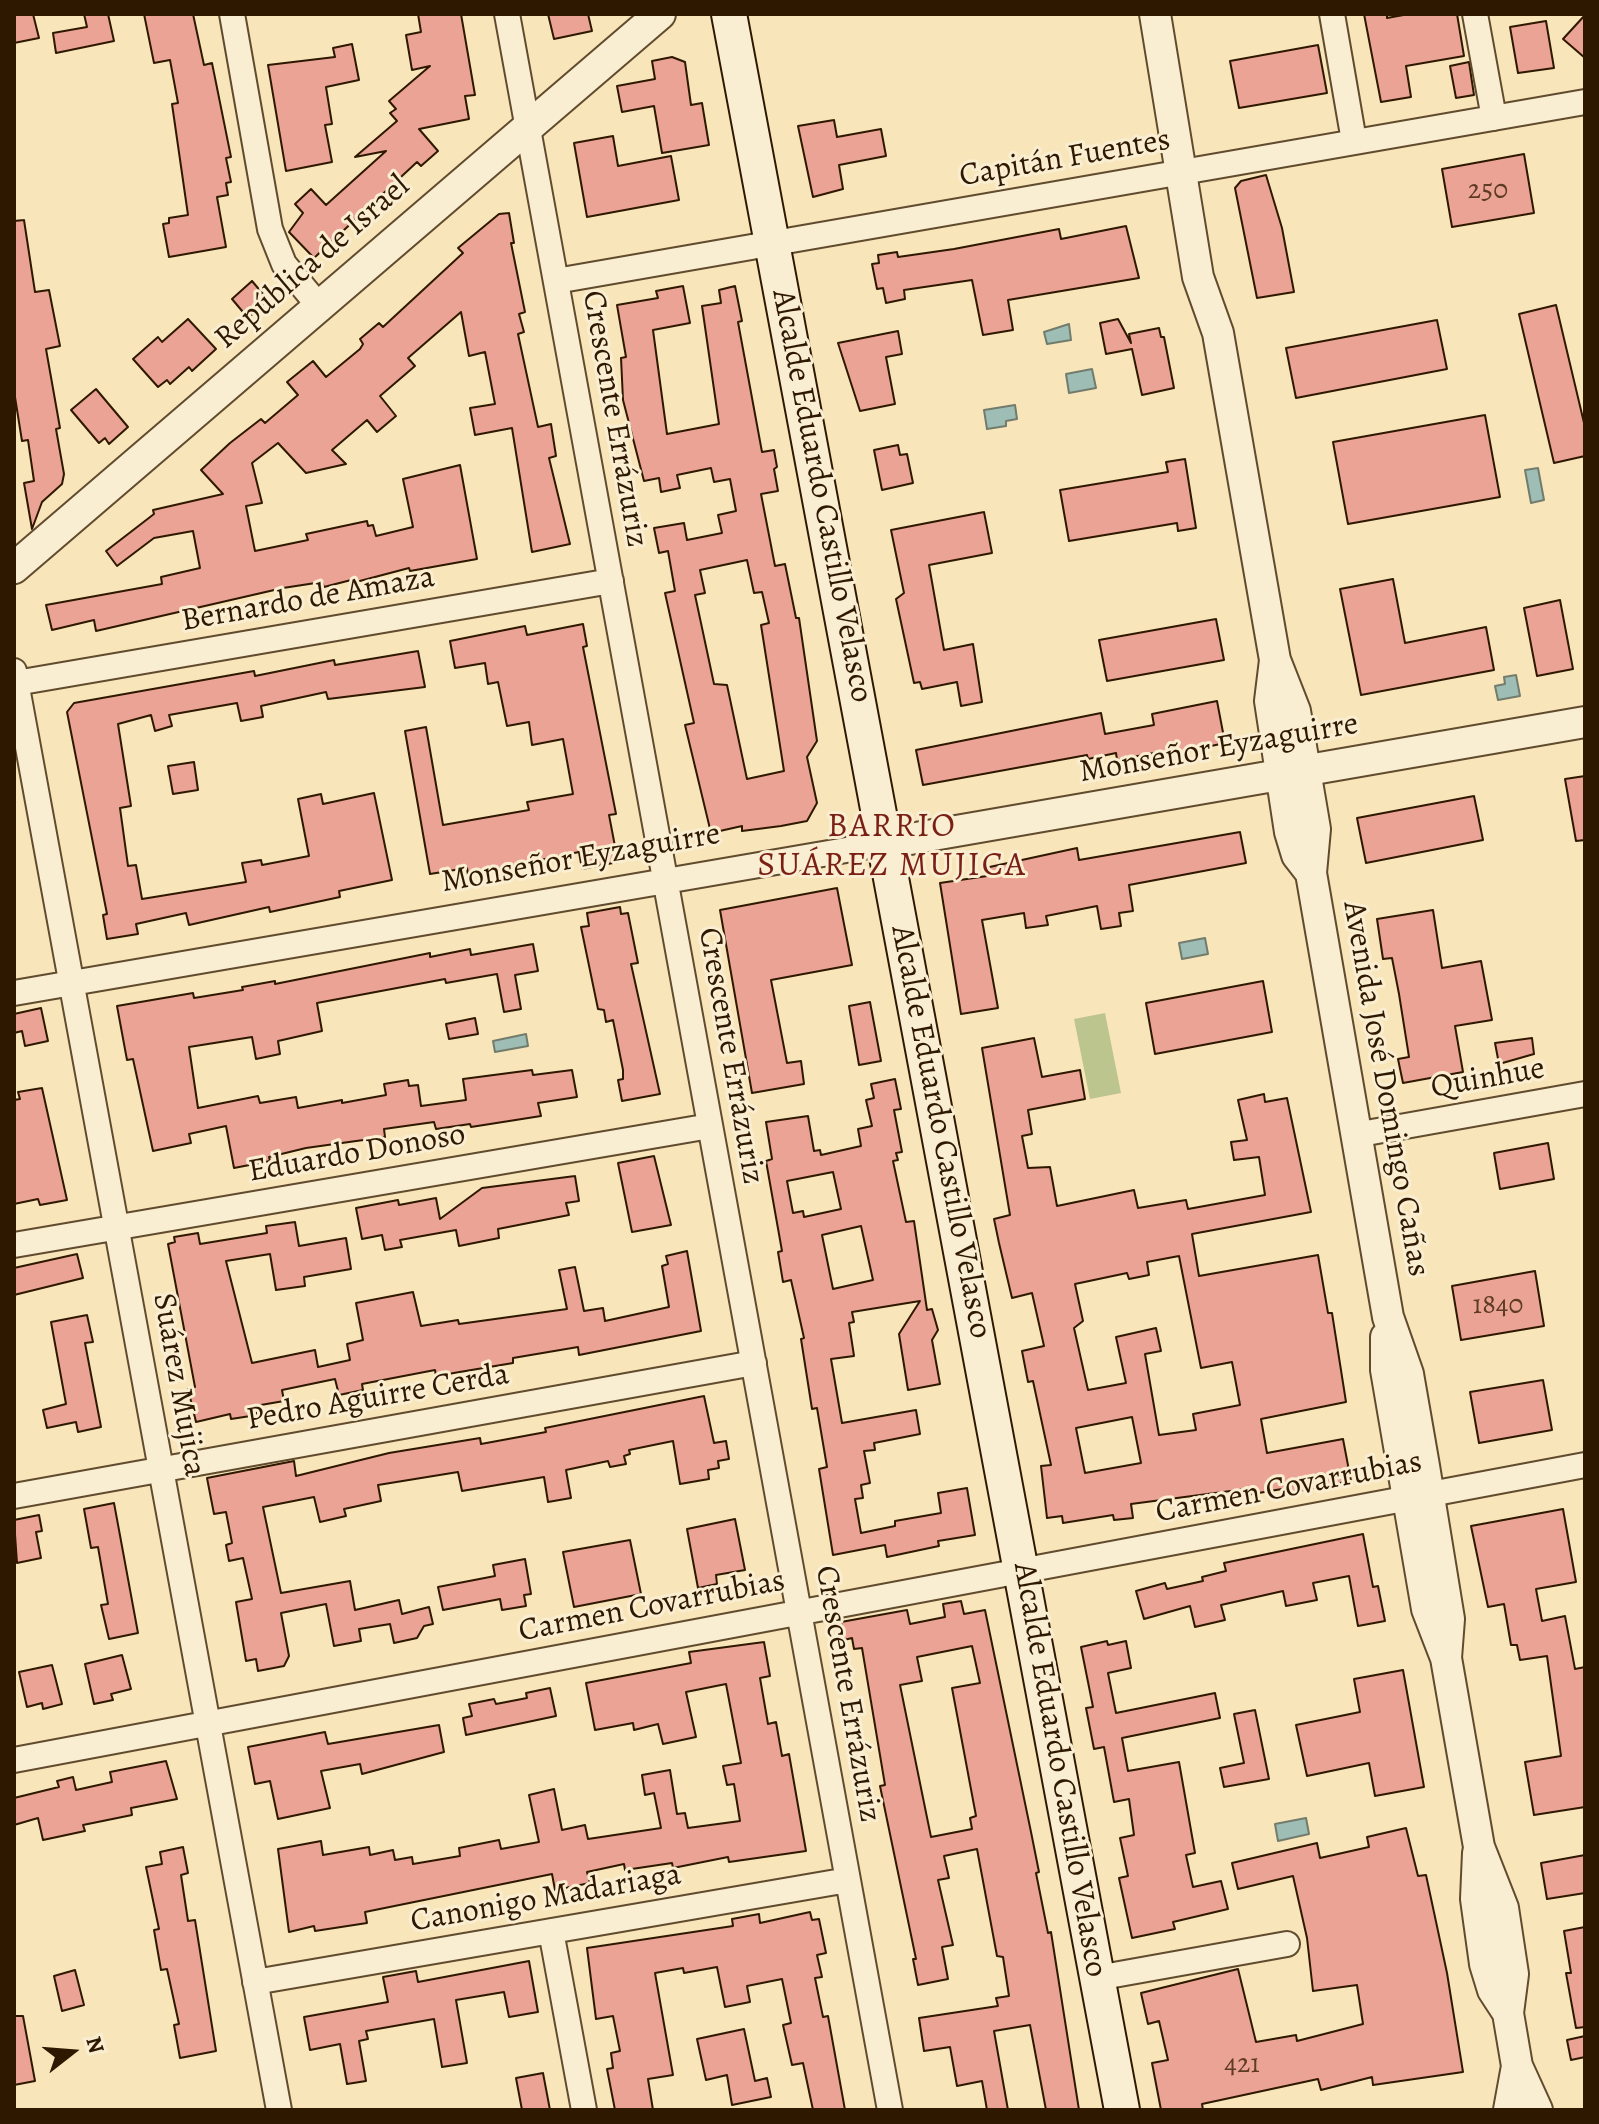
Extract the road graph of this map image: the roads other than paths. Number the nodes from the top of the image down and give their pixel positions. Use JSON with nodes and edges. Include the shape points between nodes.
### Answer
{"nodes":[{"id":1,"x":232,"y":14,"type":"edge"},
{"id":2,"x":507,"y":14,"type":"edge"},
{"id":3,"x":660,"y":14,"type":"edge"},
{"id":4,"x":729,"y":14,"type":"edge"},
{"id":5,"x":1155,"y":14,"type":"edge"},
{"id":6,"x":1171,"y":14,"type":"edge"},
{"id":7,"x":1332,"y":14,"type":"edge"},
{"id":8,"x":1475,"y":14,"type":"edge"},
{"id":9,"x":1585,"y":102,"type":"edge"},
{"id":10,"x":1494,"y":118,"type":"junction"},
{"id":11,"x":528,"y":127,"type":"junction"},
{"id":12,"x":1354,"y":141,"type":"junction"},
{"id":13,"x":1190,"y":169,"type":"junction"},
{"id":14,"x":773,"y":243,"type":"junction"},
{"id":15,"x":556,"y":281,"type":"junction"},
{"id":16,"x":319,"y":306,"type":"junction"},
{"id":17,"x":14,"y":568,"type":"edge"},
{"id":18,"x":611,"y":581,"type":"junction"},
{"id":19,"x":15,"y":677,"type":"edge"},
{"id":20,"x":1585,"y":722,"type":"edge"},
{"id":21,"x":1293,"y":773,"type":"junction"},
{"id":22,"x":887,"y":843,"type":"junction"},
{"id":23,"x":666,"y":881,"type":"junction"},
{"id":24,"x":71,"y":983,"type":"junction"},
{"id":25,"x":14,"y":993,"type":"edge"},
{"id":26,"x":1585,"y":1094,"type":"edge"},
{"id":27,"x":710,"y":1126,"type":"junction"},
{"id":28,"x":1355,"y":1135,"type":"junction"},
{"id":29,"x":117,"y":1227,"type":"junction"},
{"id":30,"x":14,"y":1245,"type":"edge"},
{"id":31,"x":754,"y":1363,"type":"junction"},
{"id":32,"x":1585,"y":1465,"type":"edge"},
{"id":33,"x":161,"y":1470,"type":"junction"},
{"id":34,"x":14,"y":1496,"type":"edge"},
{"id":35,"x":1417,"y":1496,"type":"junction"},
{"id":36,"x":1022,"y":1570,"type":"junction"},
{"id":37,"x":799,"y":1612,"type":"junction"},
{"id":38,"x":208,"y":1724,"type":"junction"},
{"id":39,"x":14,"y":1760,"type":"edge"},
{"id":40,"x":848,"y":1880,"type":"junction"},
{"id":41,"x":551,"y":1931,"type":"junction"},
{"id":42,"x":1287,"y":1944,"type":"dead end"},
{"id":43,"x":1097,"y":1978,"type":"junction"},
{"id":44,"x":255,"y":1982,"type":"junction"},
{"id":45,"x":1517,"y":2066,"type":"junction"},
{"id":46,"x":279,"y":2110,"type":"edge"},
{"id":47,"x":584,"y":2110,"type":"edge"},
{"id":48,"x":890,"y":2110,"type":"edge"},
{"id":49,"x":1122,"y":2110,"type":"edge"},
{"id":50,"x":1509,"y":2110,"type":"edge"},
{"id":51,"x":1537,"y":2110,"type":"edge"}],
"edges":[{"from":1,"to":16,"type":"street","via":[[270,229],[284,264]]},
{"from":2,"to":11,"type":"street","name":"Crescente Errázuriz"},
{"from":3,"to":11,"type":"street","name":"República de Israel"},
{"from":4,"to":14,"type":"main road","name":"Alcalde Eduardo Castillo Velasco"},
{"from":5,"to":13,"type":"street","name":"Avenida José Domingo Cañas"},
{"from":6,"to":13,"type":"street","name":"Avenida José Domingo Cañas"},
{"from":7,"to":12,"type":"street"},
{"from":8,"to":10,"type":"street"},
{"from":9,"to":10,"type":"street","name":"Capitán Fuentes"},
{"from":10,"to":12,"type":"street","name":"Capitán Fuentes"},
{"from":11,"to":15,"type":"street","name":"Crescente Errázuriz"},
{"from":11,"to":16,"type":"street","name":"República de Israel"},
{"from":12,"to":13,"type":"street","name":"Capitán Fuentes"},
{"from":13,"to":14,"type":"street","name":"Capitán Fuentes"},
{"from":13,"to":21,"type":"street","name":"Avenida José Domingo Cañas","via":[[1219,281],[1218,333],[1275,660],[1292,697]]},
{"from":14,"to":15,"type":"street","name":"Capitán Fuentes"},
{"from":14,"to":22,"type":"main road","name":"Alcalde Eduardo Castillo Velasco"},
{"from":15,"to":18,"type":"street","name":"Crescente Errázuriz"},
{"from":16,"to":17,"type":"street","name":"República de Israel"},
{"from":18,"to":19,"type":"street","name":"Bernardo de Amaza"},
{"from":18,"to":23,"type":"street","name":"Crescente Errázuriz"},
{"from":19,"to":24,"type":"street","name":"Suárez Mujica"},
{"from":20,"to":21,"type":"street","name":"Monseñor Eyzaguirre"},
{"from":21,"to":22,"type":"street","name":"Monseñor Eyzaguirre"},
{"from":21,"to":28,"type":"street","name":"Avenida José Domingo Cañas","via":[[1315,829],[1311,873]]},
{"from":22,"to":23,"type":"street","name":"Monseñor Eyzaguirre"},
{"from":22,"to":36,"type":"main road","name":"Alcalde Eduardo Castillo Velasco"},
{"from":23,"to":24,"type":"street","name":"Monseñor Eyzaguirre"},
{"from":23,"to":27,"type":"street","name":"Crescente Errázuriz"},
{"from":24,"to":25,"type":"street","name":"Monseñor Eyzaguirre"},
{"from":24,"to":29,"type":"street","name":"Suárez Mujica"},
{"from":26,"to":28,"type":"street","name":"Quinhue"},
{"from":27,"to":29,"type":"street","name":"Eduardo Donoso"},
{"from":27,"to":31,"type":"street","name":"Crescente Errázuriz"},
{"from":28,"to":35,"type":"street","name":"Avenida José Domingo Cañas","via":[[1388,1317],[1386,1370]]},
{"from":29,"to":30,"type":"street","name":"Eduardo Donoso"},
{"from":29,"to":33,"type":"street","name":"Suárez Mujica"},
{"from":31,"to":33,"type":"street","name":"Pedro Aguirre Cerda"},
{"from":31,"to":37,"type":"street","name":"Crescente Errázuriz"},
{"from":32,"to":35,"type":"street","name":"Carmen Covarrubias"},
{"from":33,"to":34,"type":"street","name":"Pedro Aguirre Cerda"},
{"from":33,"to":38,"type":"street","name":"Suárez Mujica"},
{"from":35,"to":36,"type":"street","name":"Carmen Covarrubias"},
{"from":35,"to":45,"type":"street","name":"Avenida José Domingo Cañas","via":[[1430,1621],[1446,1658],[1479,1847],[1476,1899],[1485,1964],[1508,2013]]},
{"from":36,"to":37,"type":"street","name":"Carmen Covarrubias"},
{"from":36,"to":43,"type":"main road","name":"Alcalde Eduardo Castillo Velasco"},
{"from":37,"to":38,"type":"street","name":"Carmen Covarrubias"},
{"from":37,"to":40,"type":"street","name":"Crescente Errázuriz"},
{"from":38,"to":39,"type":"street","name":"Carmen Covarrubias"},
{"from":38,"to":44,"type":"street","name":"Suárez Mujica"},
{"from":40,"to":41,"type":"street","name":"Canonigo Madariaga"},
{"from":40,"to":48,"type":"street","name":"Crescente Errázuriz"},
{"from":41,"to":44,"type":"street","name":"Canonigo Madariaga"},
{"from":41,"to":47,"type":"street"},
{"from":42,"to":43,"type":"street"},
{"from":43,"to":49,"type":"main road","name":"Alcalde Eduardo Castillo Velasco"},
{"from":44,"to":46,"type":"street","name":"Suárez Mujica"},
{"from":45,"to":50,"type":"street","name":"Avenida José Domingo Cañas"},
{"from":45,"to":51,"type":"street","name":"Avenida José Domingo Cañas"}]}
